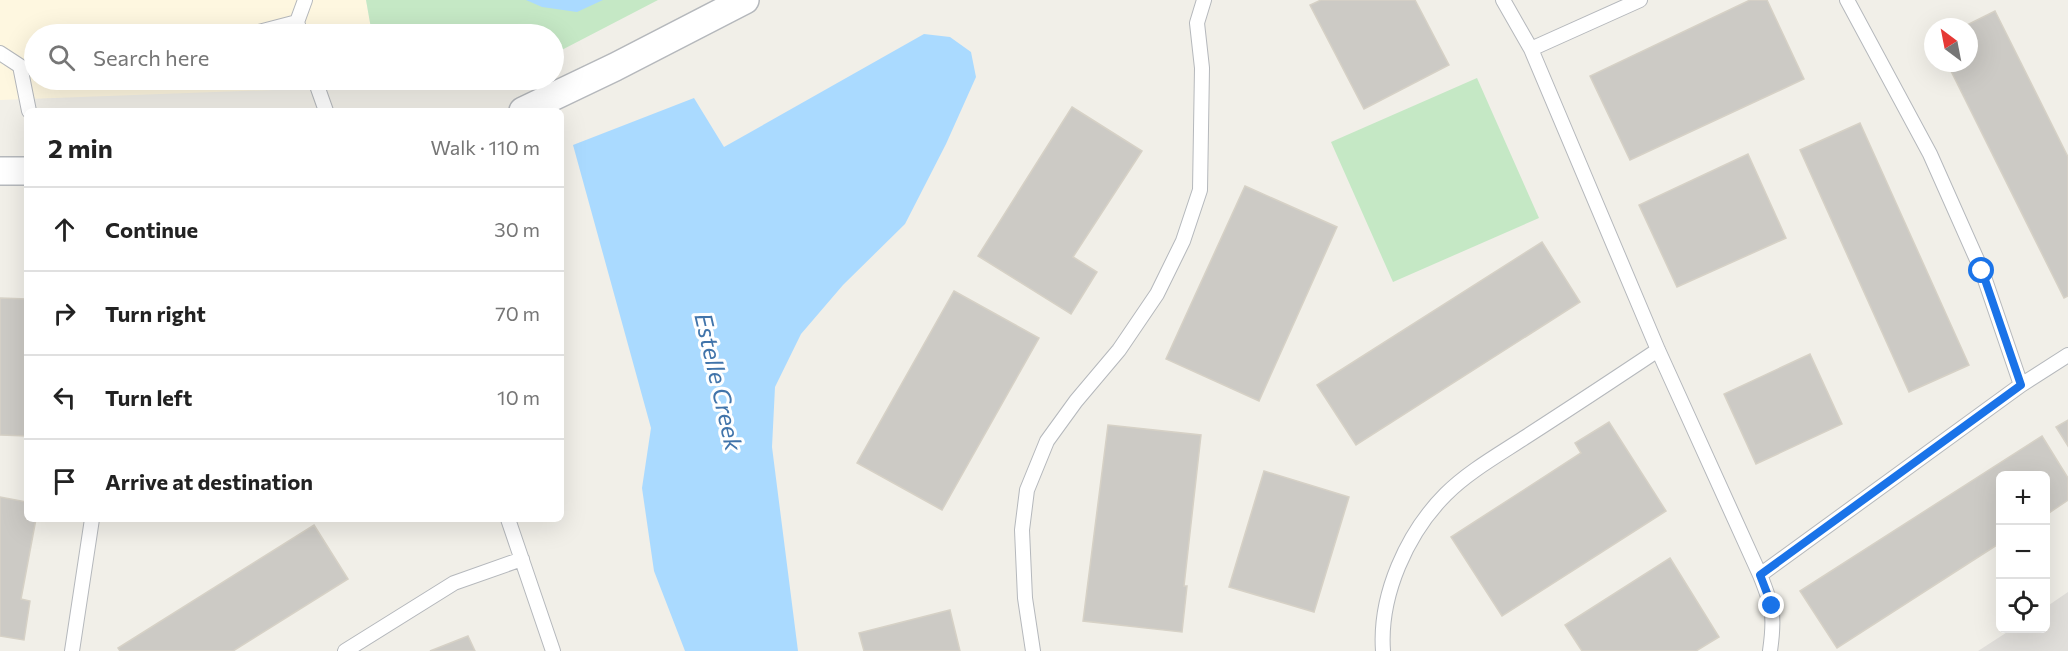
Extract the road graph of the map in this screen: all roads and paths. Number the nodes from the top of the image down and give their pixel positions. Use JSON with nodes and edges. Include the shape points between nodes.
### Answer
{"nodes":[{"id":1,"x":305,"y":0,"type":"edge"},
{"id":2,"x":745,"y":0,"type":"edge"},
{"id":3,"x":1204,"y":0,"type":"edge"},
{"id":4,"x":1503,"y":0,"type":"edge"},
{"id":5,"x":1640,"y":0,"type":"edge"},
{"id":6,"x":1847,"y":0,"type":"edge"},
{"id":7,"x":300,"y":24,"type":"edge"},
{"id":8,"x":1531,"y":50,"type":"junction"},
{"id":9,"x":0,"y":53,"type":"edge"},
{"id":10,"x":24,"y":65,"type":"edge"},
{"id":11,"x":20,"y":66,"type":"junction"},
{"id":12,"x":24,"y":86,"type":"edge"},
{"id":13,"x":25,"y":90,"type":"edge"},
{"id":14,"x":319,"y":90,"type":"edge"},
{"id":15,"x":28,"y":108,"type":"edge"},
{"id":16,"x":325,"y":108,"type":"edge"},
{"id":17,"x":529,"y":108,"type":"edge"},
{"id":18,"x":0,"y":171,"type":"edge"},
{"id":19,"x":24,"y":171,"type":"edge"},
{"id":20,"x":1658,"y":350,"type":"junction"},
{"id":21,"x":2068,"y":355,"type":"edge"},
{"id":22,"x":2021,"y":385,"type":"junction"},
{"id":23,"x":92,"y":522,"type":"edge"},
{"id":24,"x":509,"y":522,"type":"edge"},
{"id":25,"x":522,"y":559,"type":"junction"},
{"id":26,"x":1760,"y":575,"type":"junction"},
{"id":27,"x":72,"y":651,"type":"edge"},
{"id":28,"x":345,"y":651,"type":"edge"},
{"id":29,"x":553,"y":651,"type":"edge"},
{"id":30,"x":1034,"y":651,"type":"edge"},
{"id":31,"x":1383,"y":651,"type":"edge"},
{"id":32,"x":1770,"y":651,"type":"edge"}],
"edges":[{"from":1,"to":7,"type":"lane"},
{"from":2,"to":17,"type":"street"},
{"from":3,"to":30,"type":"lane","via":[[1197,23],[1202,68],[1200,190],[1183,241],[1157,294],[1119,350],[1047,441],[1027,490],[1022,530],[1025,598]]},
{"from":4,"to":8,"type":"lane"},
{"from":5,"to":8,"type":"lane"},
{"from":6,"to":22,"type":"lane","via":[[1930,154],[1982,271]]},
{"from":8,"to":20,"type":"lane"},
{"from":9,"to":11,"type":"lane"},
{"from":10,"to":11,"type":"lane"},
{"from":11,"to":12,"type":"lane"},
{"from":13,"to":15,"type":"lane"},
{"from":14,"to":16,"type":"lane"},
{"from":18,"to":19,"type":"street"},
{"from":20,"to":26,"type":"lane"},
{"from":20,"to":31,"type":"lane","via":[[1479,467],[1447,493],[1423,520],[1392,583],[1385,613]]},
{"from":21,"to":22,"type":"lane"},
{"from":22,"to":26,"type":"lane"},
{"from":23,"to":27,"type":"lane"},
{"from":24,"to":25,"type":"lane"},
{"from":25,"to":28,"type":"lane","via":[[454,583]]},
{"from":25,"to":29,"type":"lane"},
{"from":26,"to":32,"type":"lane","via":[[1772,606],[1774,629]]}]}
